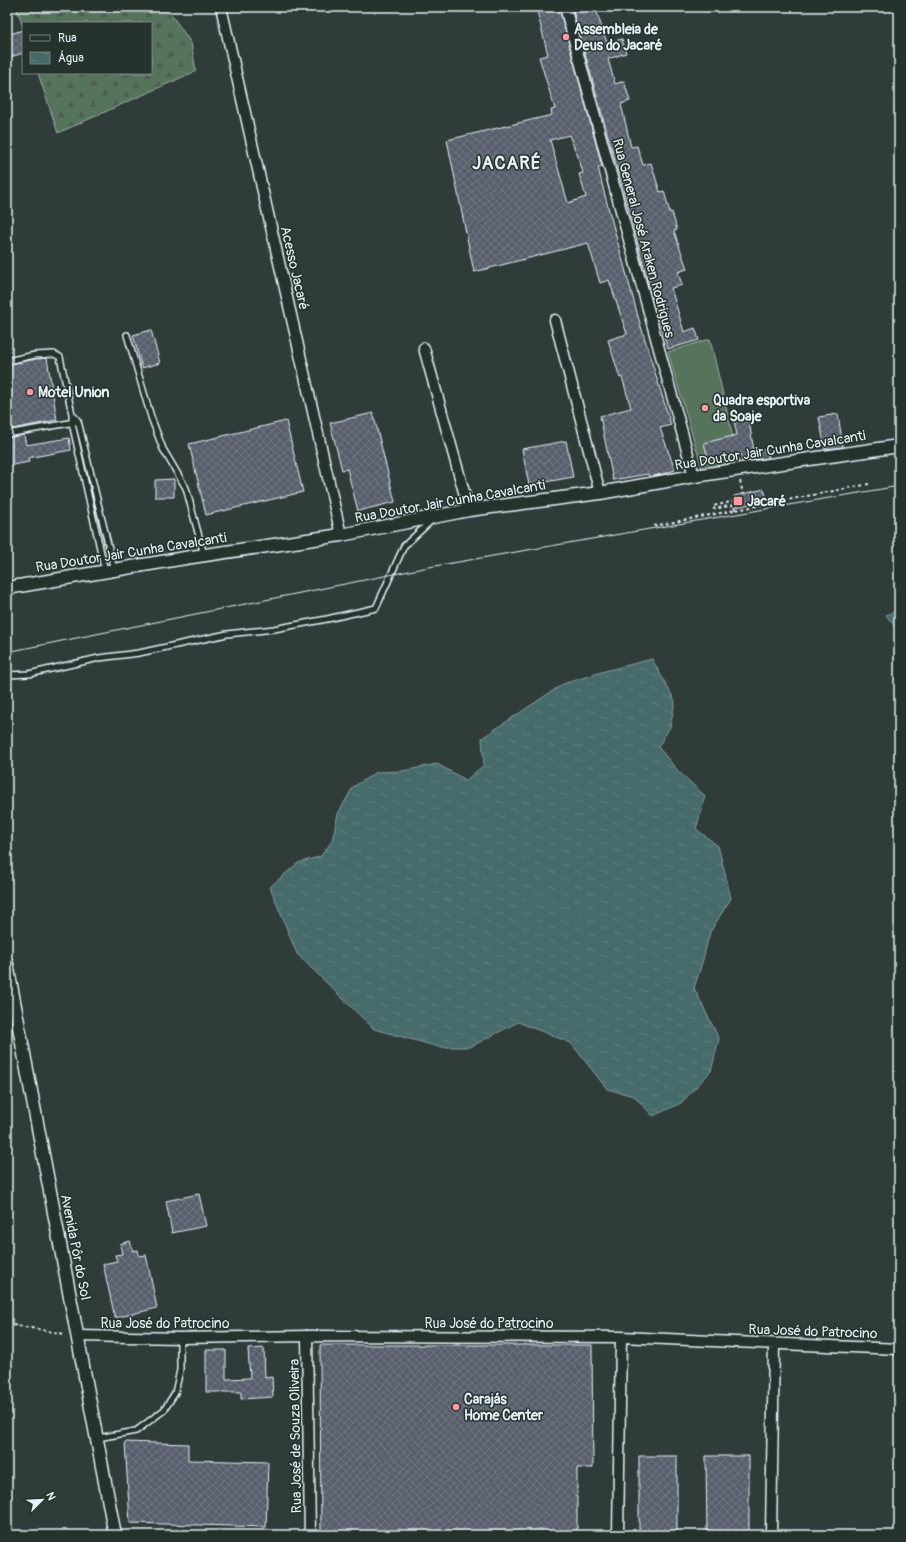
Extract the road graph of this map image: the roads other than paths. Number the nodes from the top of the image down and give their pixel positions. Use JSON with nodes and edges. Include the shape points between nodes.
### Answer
{"nodes":[{"id":1,"x":220,"y":7,"type":"edge"},
{"id":2,"x":565,"y":7,"type":"edge"},
{"id":3,"x":555,"y":320,"type":"dead end"},
{"id":4,"x":127,"y":335,"type":"dead end"},
{"id":5,"x":424,"y":348,"type":"dead end"},
{"id":6,"x":7,"y":361,"type":"edge"},
{"id":7,"x":72,"y":414,"type":"junction"},
{"id":8,"x":78,"y":421,"type":"junction"},
{"id":9,"x":72,"y":422,"type":"junction"},
{"id":10,"x":7,"y":434,"type":"edge"},
{"id":11,"x":899,"y":446,"type":"edge"},
{"id":12,"x":694,"y":476,"type":"junction"},
{"id":13,"x":600,"y":493,"type":"junction"},
{"id":14,"x":470,"y":510,"type":"junction"},
{"id":15,"x":435,"y":518,"type":"junction"},
{"id":16,"x":341,"y":535,"type":"junction"},
{"id":17,"x":204,"y":555,"type":"junction"},
{"id":18,"x":110,"y":571,"type":"junction"},
{"id":19,"x":7,"y":588,"type":"edge"},
{"id":20,"x":7,"y":675,"type":"edge"},
{"id":21,"x":7,"y":964,"type":"edge"},
{"id":22,"x":78,"y":1336,"type":"junction"},
{"id":23,"x":307,"y":1336,"type":"junction"},
{"id":24,"x":621,"y":1336,"type":"junction"},
{"id":25,"x":180,"y":1338,"type":"junction"},
{"id":26,"x":774,"y":1344,"type":"junction"},
{"id":27,"x":899,"y":1349,"type":"edge"},
{"id":28,"x":98,"y":1438,"type":"junction"},
{"id":29,"x":115,"y":1535,"type":"edge"},
{"id":30,"x":310,"y":1535,"type":"edge"},
{"id":31,"x":618,"y":1535,"type":"edge"},
{"id":32,"x":771,"y":1535,"type":"edge"}],
"edges":[{"from":1,"to":16,"type":"street","name":"Acesso Jacaré"},
{"from":2,"to":12,"type":"street","name":"Rua General José Araken Rodrigues"},
{"from":3,"to":13,"type":"street"},
{"from":4,"to":17,"type":"lane","via":[[163,449],[186,488]]},
{"from":5,"to":14,"type":"street"},
{"from":6,"to":7,"type":"lane","via":[[35,355],[54,354],[60,357]]},
{"from":7,"to":8,"type":"lane"},
{"from":7,"to":9,"type":"lane"},
{"from":8,"to":9,"type":"lane"},
{"from":8,"to":18,"type":"lane"},
{"from":9,"to":10,"type":"lane"},
{"from":9,"to":18,"type":"lane"},
{"from":11,"to":12,"type":"street","name":"Rua Doutor Jair Cunha Cavalcanti"},
{"from":12,"to":13,"type":"street","name":"Rua Doutor Jair Cunha Cavalcanti"},
{"from":13,"to":14,"type":"street","name":"Rua Doutor Jair Cunha Cavalcanti"},
{"from":14,"to":15,"type":"street","name":"Rua Doutor Jair Cunha Cavalcanti"},
{"from":15,"to":16,"type":"street","name":"Rua Doutor Jair Cunha Cavalcanti"},
{"from":15,"to":20,"type":"lane","via":[[404,546],[376,608],[274,629],[227,634],[139,653],[99,658],[30,674]]},
{"from":16,"to":17,"type":"street","name":"Rua Doutor Jair Cunha Cavalcanti"},
{"from":17,"to":18,"type":"street","name":"Rua Doutor Jair Cunha Cavalcanti"},
{"from":18,"to":19,"type":"street","name":"Rua Doutor Jair Cunha Cavalcanti"},
{"from":21,"to":22,"type":"street","name":"Avenida Pôr do Sol"},
{"from":22,"to":25,"type":"street","name":"Rua José do Patrocino"},
{"from":22,"to":28,"type":"street","name":"Avenida Pôr do Sol"},
{"from":23,"to":24,"type":"street","name":"Rua José do Patrocino"},
{"from":23,"to":25,"type":"street","name":"Rua José do Patrocino"},
{"from":23,"to":30,"type":"street","name":"Rua José de Souza Oliveira"},
{"from":24,"to":26,"type":"street","name":"Rua José do Patrocino"},
{"from":24,"to":31,"type":"street"},
{"from":25,"to":28,"type":"lane","via":[[180,1370],[175,1393],[164,1410],[136,1431]]},
{"from":26,"to":27,"type":"street","name":"Rua José do Patrocino"},
{"from":26,"to":32,"type":"street"},
{"from":28,"to":29,"type":"street","name":"Avenida Pôr do Sol"}]}
